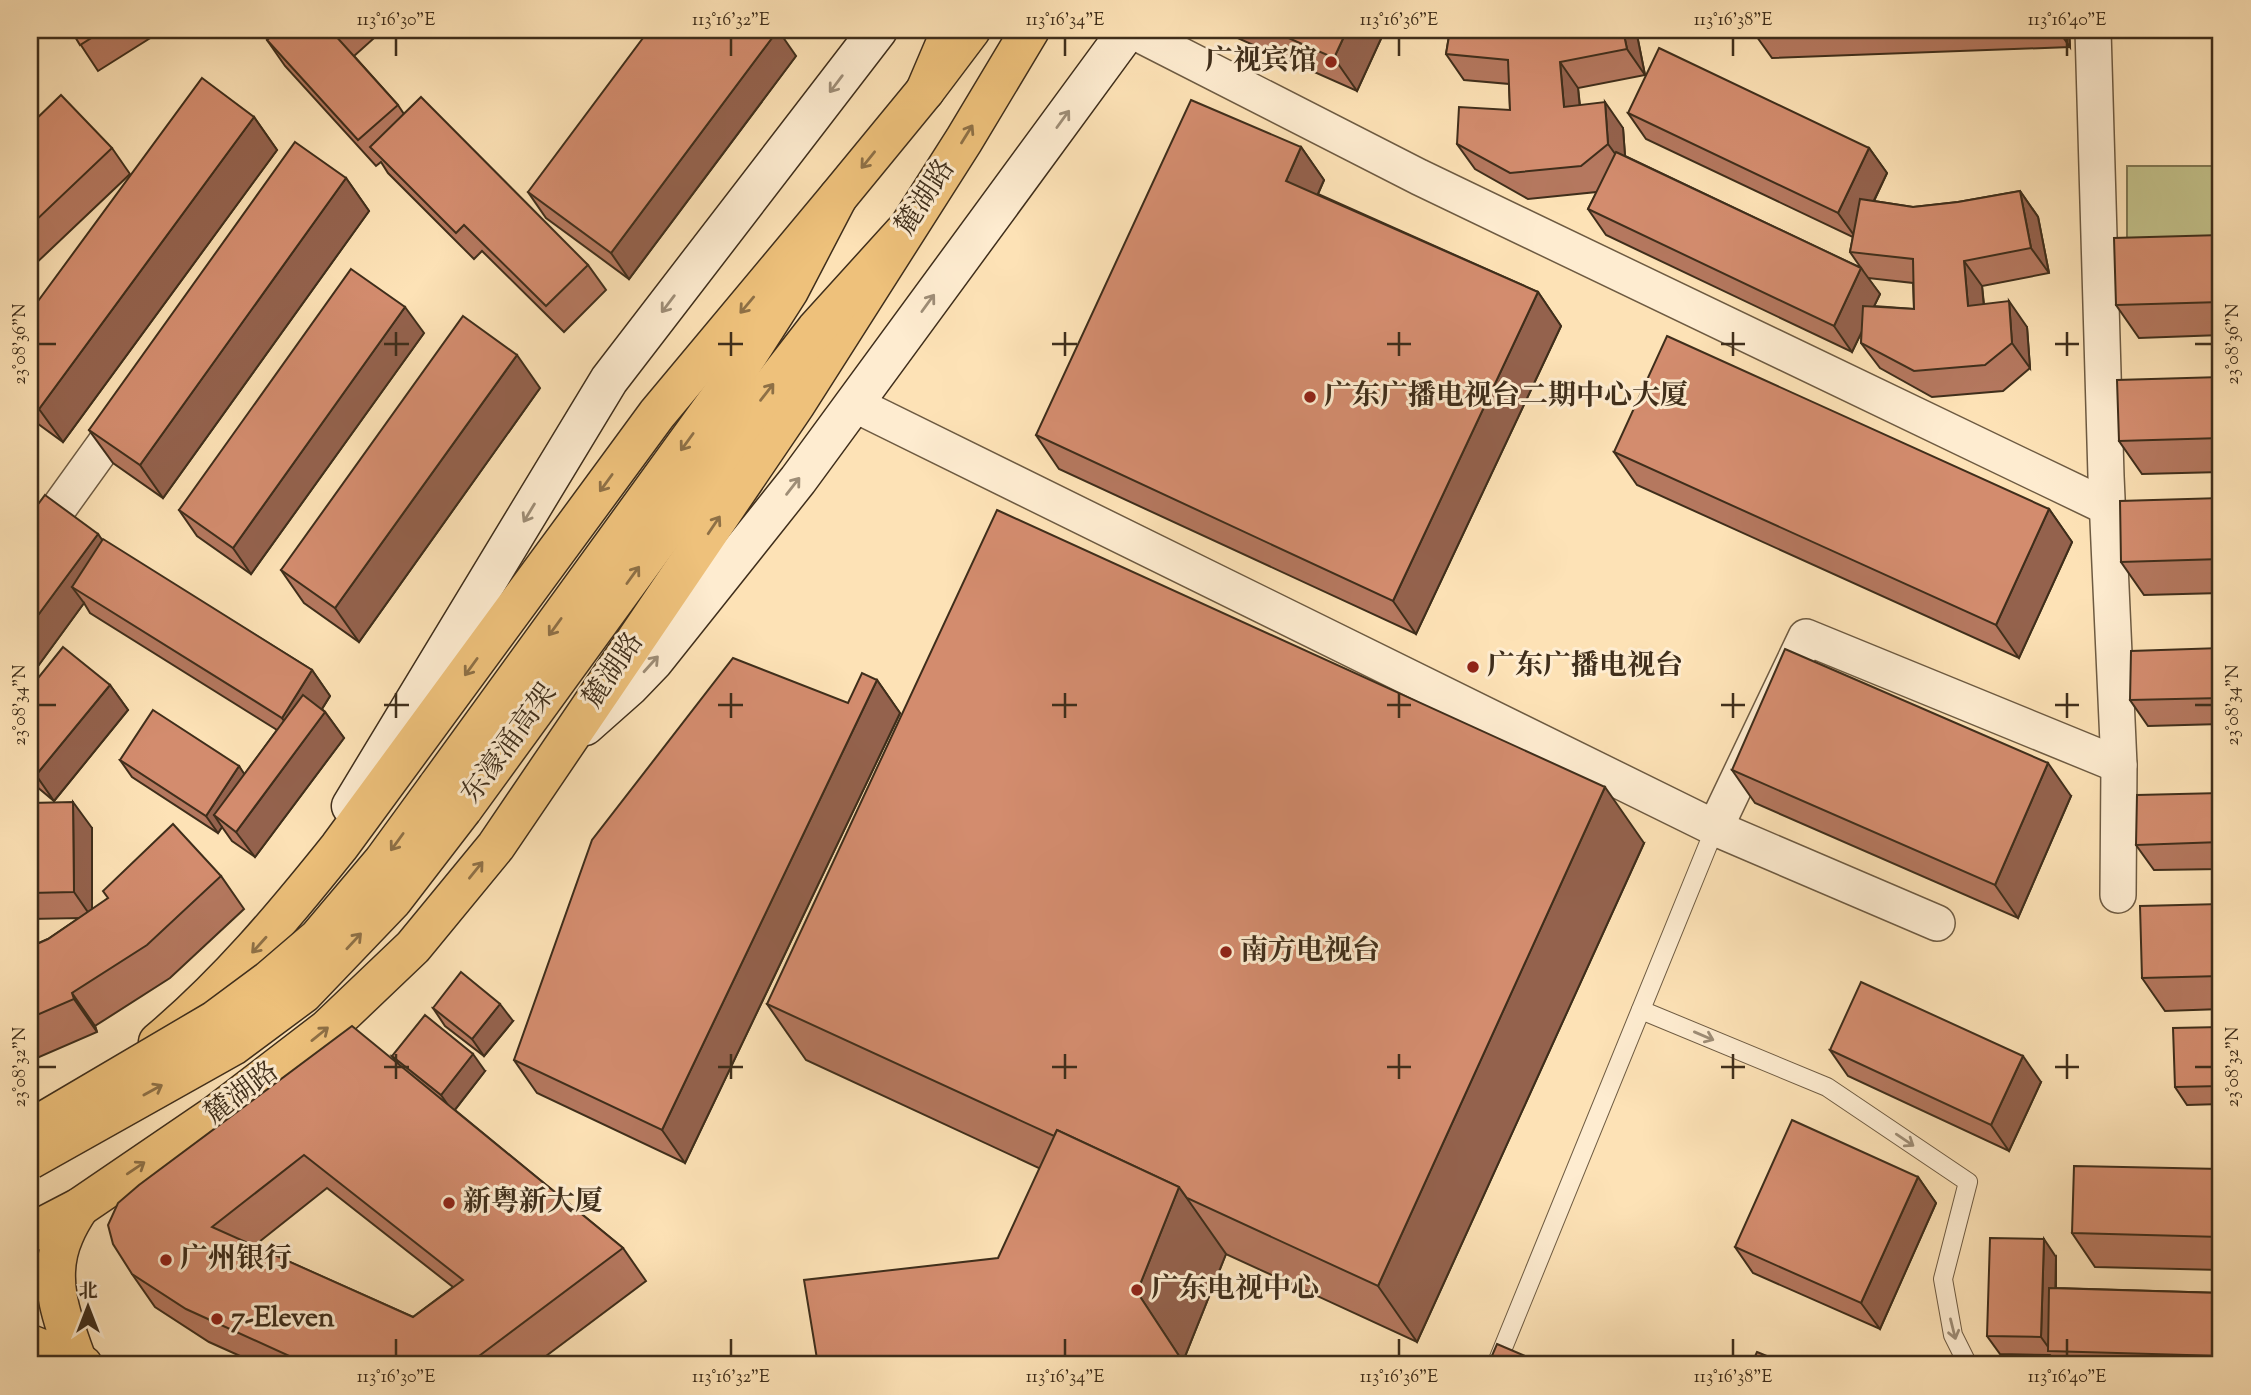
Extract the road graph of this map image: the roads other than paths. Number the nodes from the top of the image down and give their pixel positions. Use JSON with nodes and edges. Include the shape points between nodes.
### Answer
{"nodes":[{"id":1,"x":878,"y":30,"type":"edge"},
{"id":2,"x":951,"y":30,"type":"edge"},
{"id":3,"x":971,"y":30,"type":"edge"},
{"id":4,"x":1030,"y":30,"type":"edge"},
{"id":5,"x":1129,"y":30,"type":"edge"},
{"id":6,"x":2093,"y":30,"type":"edge"},
{"id":7,"x":925,"y":91,"type":"junction"},
{"id":8,"x":838,"y":197,"type":"junction"},
{"id":9,"x":903,"y":233,"type":"junction"},
{"id":10,"x":149,"y":382,"type":"edge"},
{"id":11,"x":854,"y":404,"type":"junction"},
{"id":12,"x":2108,"y":507,"type":"junction"},
{"id":13,"x":30,"y":548,"type":"edge"},
{"id":14,"x":565,"y":743,"type":"junction"},
{"id":15,"x":2119,"y":765,"type":"junction"},
{"id":16,"x":450,"y":798,"type":"junction"},
{"id":17,"x":1715,"y":828,"type":"junction"},
{"id":18,"x":2118,"y":895,"type":"dead end"},
{"id":19,"x":285,"y":915,"type":"junction"},
{"id":20,"x":1937,"y":923,"type":"dead end"},
{"id":21,"x":1641,"y":1010,"type":"junction"},
{"id":22,"x":215,"y":1020,"type":"junction"},
{"id":23,"x":135,"y":1061,"type":"junction"},
{"id":24,"x":30,"y":1113,"type":"edge"},
{"id":25,"x":30,"y":1120,"type":"edge"},
{"id":26,"x":30,"y":1129,"type":"edge"},
{"id":27,"x":30,"y":1160,"type":"edge"},
{"id":28,"x":30,"y":1181,"type":"edge"},
{"id":29,"x":79,"y":1207,"type":"junction"},
{"id":30,"x":30,"y":1233,"type":"edge"},
{"id":31,"x":30,"y":1344,"type":"edge"},
{"id":32,"x":76,"y":1364,"type":"edge"},
{"id":33,"x":1496,"y":1365,"type":"edge"},
{"id":34,"x":1968,"y":1365,"type":"edge"}],
"edges":[{"from":1,"to":19,"type":"street","one_way":true,"via":[[609,380]]},
{"from":2,"to":7,"type":"main road"},
{"from":3,"to":7,"type":"main road"},
{"from":9,"to":4,"type":"main road","name":"麓湖路","one_way":true},
{"from":11,"to":5,"type":"street","one_way":true},
{"from":5,"to":12,"type":"street","via":[[1419,177]]},
{"from":6,"to":12,"type":"street"},
{"from":7,"to":8,"type":"main road","one_way":true},
{"from":8,"to":16,"type":"main road","name":"东濠涌高架","one_way":true,"via":[[789,291],[728,386]]},
{"from":8,"to":19,"type":"main road","one_way":true,"via":[[657,414]]},
{"from":14,"to":9,"type":"main road","name":"麓湖路","one_way":true,"via":[[796,404]]},
{"from":16,"to":9,"type":"main road","name":"东濠涌高架","one_way":true,"via":[[816,329]]},
{"from":10,"to":13,"type":"street"},
{"from":14,"to":11,"type":"street","one_way":true,"via":[[654,661]]},
{"from":11,"to":17,"type":"street"},
{"from":12,"to":15,"type":"street"},
{"from":29,"to":14,"type":"main road","name":"麓湖路","one_way":true,"via":[[274,1071],[372,987],[413,947],[496,846]]},
{"from":15,"to":17,"type":"street","via":[[1805,637]]},
{"from":15,"to":18,"type":"street"},
{"from":16,"to":22,"type":"main road","name":"东濠涌高架","one_way":true,"bridge":true,"via":[[383,861],[318,938]]},
{"from":27,"to":16,"type":"main road","name":"东濠涌高架","one_way":true,"bridge":true,"via":[[233,1046],[303,994],[393,900]]},
{"from":17,"to":20,"type":"street"},
{"from":17,"to":21,"type":"lane"},
{"from":19,"to":23,"type":"main road","one_way":true,"via":[[195,1011]]},
{"from":21,"to":33,"type":"lane"},
{"from":21,"to":34,"type":"lane","one_way":true,"via":[[1827,1087],[1968,1182],[1943,1279],[1954,1335]]},
{"from":22,"to":24,"type":"main road","bridge":true},
{"from":22,"to":26,"type":"main road","name":"东濠涌高架","bridge":true},
{"from":23,"to":25,"type":"main road"},
{"from":23,"to":28,"type":"main road"},
{"from":29,"to":30,"type":"main road","name":"麓湖路"},
{"from":29,"to":32,"type":"main road","via":[[56,1262],[56,1294]]},
{"from":31,"to":32,"type":"main road"}]}
